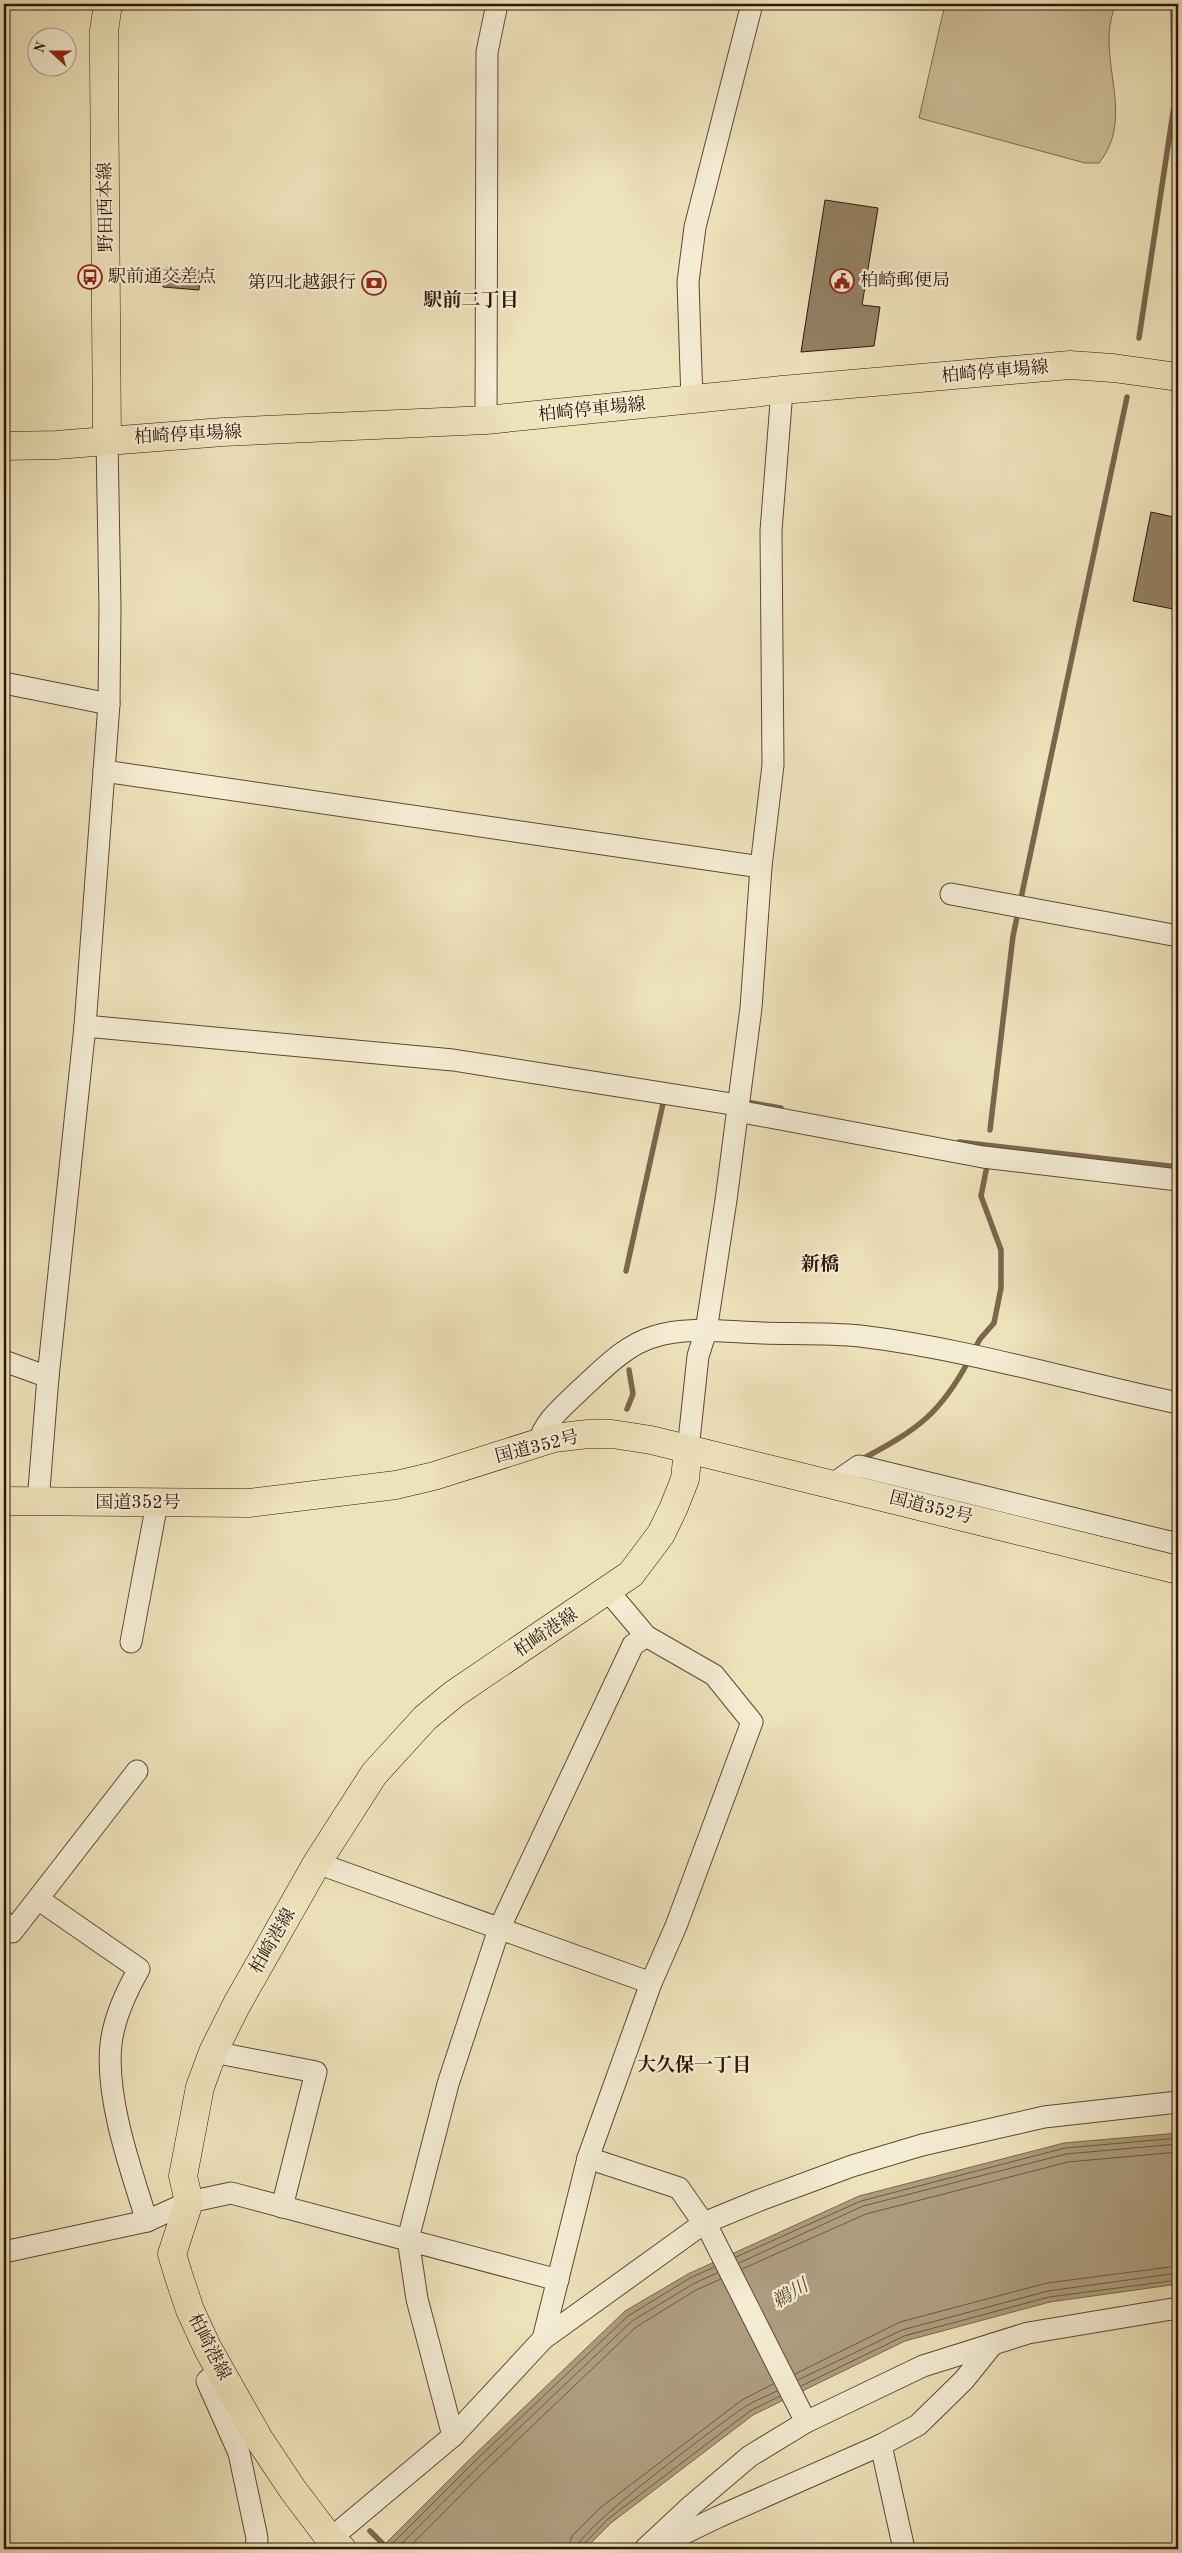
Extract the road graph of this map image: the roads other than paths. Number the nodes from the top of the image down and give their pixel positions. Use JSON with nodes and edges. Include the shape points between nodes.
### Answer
{"nodes":[{"id":1,"x":108,"y":4,"type":"edge"},
{"id":2,"x":498,"y":4,"type":"edge"},
{"id":3,"x":752,"y":4,"type":"edge"},
{"id":4,"x":1178,"y":377,"type":"edge"},
{"id":5,"x":782,"y":390,"type":"junction"},
{"id":6,"x":692,"y":400,"type":"junction"},
{"id":7,"x":486,"y":420,"type":"junction"},
{"id":8,"x":107,"y":440,"type":"junction"},
{"id":9,"x":4,"y":446,"type":"edge"},
{"id":10,"x":4,"y":683,"type":"edge"},
{"id":11,"x":109,"y":704,"type":"junction"},
{"id":12,"x":104,"y":771,"type":"junction"},
{"id":13,"x":761,"y":867,"type":"junction"},
{"id":14,"x":951,"y":894,"type":"dead end"},
{"id":15,"x":1178,"y":936,"type":"edge"},
{"id":16,"x":85,"y":1026,"type":"junction"},
{"id":17,"x":737,"y":1108,"type":"junction"},
{"id":18,"x":1178,"y":1180,"type":"edge"},
{"id":19,"x":706,"y":1331,"type":"junction"},
{"id":20,"x":4,"y":1361,"type":"edge"},
{"id":21,"x":48,"y":1377,"type":"junction"},
{"id":22,"x":1178,"y":1403,"type":"edge"},
{"id":23,"x":539,"y":1442,"type":"junction"},
{"id":24,"x":688,"y":1450,"type":"junction"},
{"id":25,"x":833,"y":1484,"type":"junction"},
{"id":26,"x":4,"y":1501,"type":"edge"},
{"id":27,"x":38,"y":1502,"type":"junction"},
{"id":28,"x":157,"y":1504,"type":"junction"},
{"id":29,"x":1178,"y":1544,"type":"edge"},
{"id":30,"x":1178,"y":1570,"type":"edge"},
{"id":31,"x":608,"y":1591,"type":"junction"},
{"id":32,"x":646,"y":1636,"type":"junction"},
{"id":33,"x":131,"y":1642,"type":"dead end"},
{"id":34,"x":136,"y":1771,"type":"dead end"},
{"id":35,"x":317,"y":1863,"type":"junction"},
{"id":36,"x":38,"y":1899,"type":"junction"},
{"id":37,"x":4,"y":1922,"type":"edge"},
{"id":38,"x":500,"y":1929,"type":"junction"},
{"id":39,"x":651,"y":1983,"type":"junction"},
{"id":40,"x":214,"y":2052,"type":"junction"},
{"id":41,"x":1178,"y":2102,"type":"edge"},
{"id":42,"x":588,"y":2158,"type":"junction"},
{"id":43,"x":188,"y":2202,"type":"junction"},
{"id":44,"x":282,"y":2207,"type":"junction"},
{"id":45,"x":147,"y":2221,"type":"junction"},
{"id":46,"x":707,"y":2228,"type":"junction"},
{"id":47,"x":408,"y":2239,"type":"junction"},
{"id":48,"x":4,"y":2252,"type":"edge"},
{"id":49,"x":558,"y":2280,"type":"junction"},
{"id":50,"x":1178,"y":2308,"type":"edge"},
{"id":51,"x":543,"y":2340,"type":"junction"},
{"id":52,"x":994,"y":2344,"type":"junction"},
{"id":53,"x":219,"y":2370,"type":"junction"},
{"id":54,"x":803,"y":2416,"type":"junction"},
{"id":55,"x":453,"y":2436,"type":"junction"},
{"id":56,"x":881,"y":2445,"type":"junction"},
{"id":57,"x":330,"y":2546,"type":"edge"},
{"id":58,"x":256,"y":2549,"type":"edge"},
{"id":59,"x":645,"y":2549,"type":"edge"},
{"id":60,"x":652,"y":2549,"type":"edge"},
{"id":61,"x":904,"y":2549,"type":"edge"}],
"edges":[{"from":1,"to":8,"type":"main road","name":"野田西本線","via":[[104,31]]},
{"from":2,"to":7,"type":"street","via":[[487,52]]},
{"from":3,"to":6,"type":"street","via":[[695,227],[688,282]]},
{"from":4,"to":5,"type":"main road","name":"柏崎停車場線","via":[[1070,366]]},
{"from":5,"to":6,"type":"main road","name":"柏崎停車場線"},
{"from":5,"to":13,"type":"street","via":[[771,531],[773,765]]},
{"from":6,"to":7,"type":"main road","name":"柏崎停車場線"},
{"from":7,"to":8,"type":"main road","name":"柏崎停車場線"},
{"from":8,"to":9,"type":"main road","name":"柏崎停車場線"},
{"from":8,"to":11,"type":"street"},
{"from":10,"to":11,"type":"street"},
{"from":11,"to":12,"type":"street"},
{"from":12,"to":13,"type":"street"},
{"from":12,"to":16,"type":"street"},
{"from":13,"to":17,"type":"street","via":[[751,1008]]},
{"from":14,"to":15,"type":"street"},
{"from":16,"to":17,"type":"street","via":[[453,1060]]},
{"from":16,"to":21,"type":"street"},
{"from":17,"to":18,"type":"street","via":[[983,1157]]},
{"from":17,"to":19,"type":"street"},
{"from":19,"to":22,"type":"street","via":[[859,1336],[936,1348]]},
{"from":19,"to":23,"type":"street","via":[[670,1333],[636,1344],[567,1402],[541,1432]]},
{"from":19,"to":24,"type":"street","via":[[698,1356]]},
{"from":20,"to":21,"type":"street"},
{"from":21,"to":27,"type":"street"},
{"from":23,"to":24,"type":"main road","name":"国道352号","via":[[588,1434],[612,1434]]},
{"from":23,"to":28,"type":"main road","name":"国道352号","via":[[434,1476],[380,1487],[248,1503]]},
{"from":24,"to":25,"type":"main road","name":"国道352号"},
{"from":24,"to":31,"type":"main road","name":"柏崎港線","via":[[684,1479],[661,1534],[631,1574]]},
{"from":25,"to":29,"type":"street","via":[[859,1466]]},
{"from":25,"to":30,"type":"main road","name":"国道352号"},
{"from":26,"to":27,"type":"main road","name":"国道352号"},
{"from":27,"to":28,"type":"main road","name":"国道352号"},
{"from":28,"to":33,"type":"street"},
{"from":31,"to":32,"type":"street"},
{"from":31,"to":35,"type":"main road","name":"柏崎港線","via":[[454,1694],[425,1718],[374,1774]]},
{"from":32,"to":38,"type":"street","via":[[633,1645]]},
{"from":32,"to":39,"type":"street","via":[[714,1674],[752,1722],[676,1926]]},
{"from":34,"to":36,"type":"street"},
{"from":35,"to":38,"type":"street"},
{"from":35,"to":40,"type":"main road","name":"柏崎港線"},
{"from":36,"to":37,"type":"street","via":[[12,1932]]},
{"from":36,"to":45,"type":"street","via":[[139,1969],[123,1998],[111,2044],[112,2080],[124,2148]]},
{"from":38,"to":39,"type":"street"},
{"from":38,"to":47,"type":"street","via":[[448,2084]]},
{"from":39,"to":42,"type":"street"},
{"from":40,"to":43,"type":"main road","name":"柏崎港線","via":[[196,2102],[183,2176]]},
{"from":40,"to":44,"type":"street","via":[[316,2072]]},
{"from":41,"to":46,"type":"street","via":[[1044,2118],[922,2145],[852,2166]]},
{"from":42,"to":46,"type":"street","via":[[679,2188]]},
{"from":42,"to":49,"type":"street"},
{"from":43,"to":44,"type":"street","via":[[232,2193]]},
{"from":43,"to":45,"type":"street"},
{"from":43,"to":53,"type":"main road","name":"柏崎港線","via":[[172,2254],[190,2310]]},
{"from":44,"to":47,"type":"street"},
{"from":45,"to":48,"type":"street"},
{"from":46,"to":51,"type":"street"},
{"from":46,"to":54,"type":"street"},
{"from":47,"to":49,"type":"street"},
{"from":47,"to":55,"type":"street","via":[[417,2299]]},
{"from":49,"to":51,"type":"street"},
{"from":50,"to":52,"type":"street","via":[[1028,2333]]},
{"from":51,"to":55,"type":"street"},
{"from":52,"to":54,"type":"street","via":[[923,2366]]},
{"from":52,"to":56,"type":"street","via":[[964,2380],[918,2425]]},
{"from":53,"to":57,"type":"main road","name":"柏崎港線","via":[[259,2439]]},
{"from":53,"to":58,"type":"street","via":[[207,2381],[238,2453],[257,2538]]},
{"from":54,"to":59,"type":"street","via":[[750,2456]]},
{"from":55,"to":57,"type":"street"},
{"from":56,"to":60,"type":"street","via":[[718,2516]]},
{"from":56,"to":61,"type":"street"}]}
